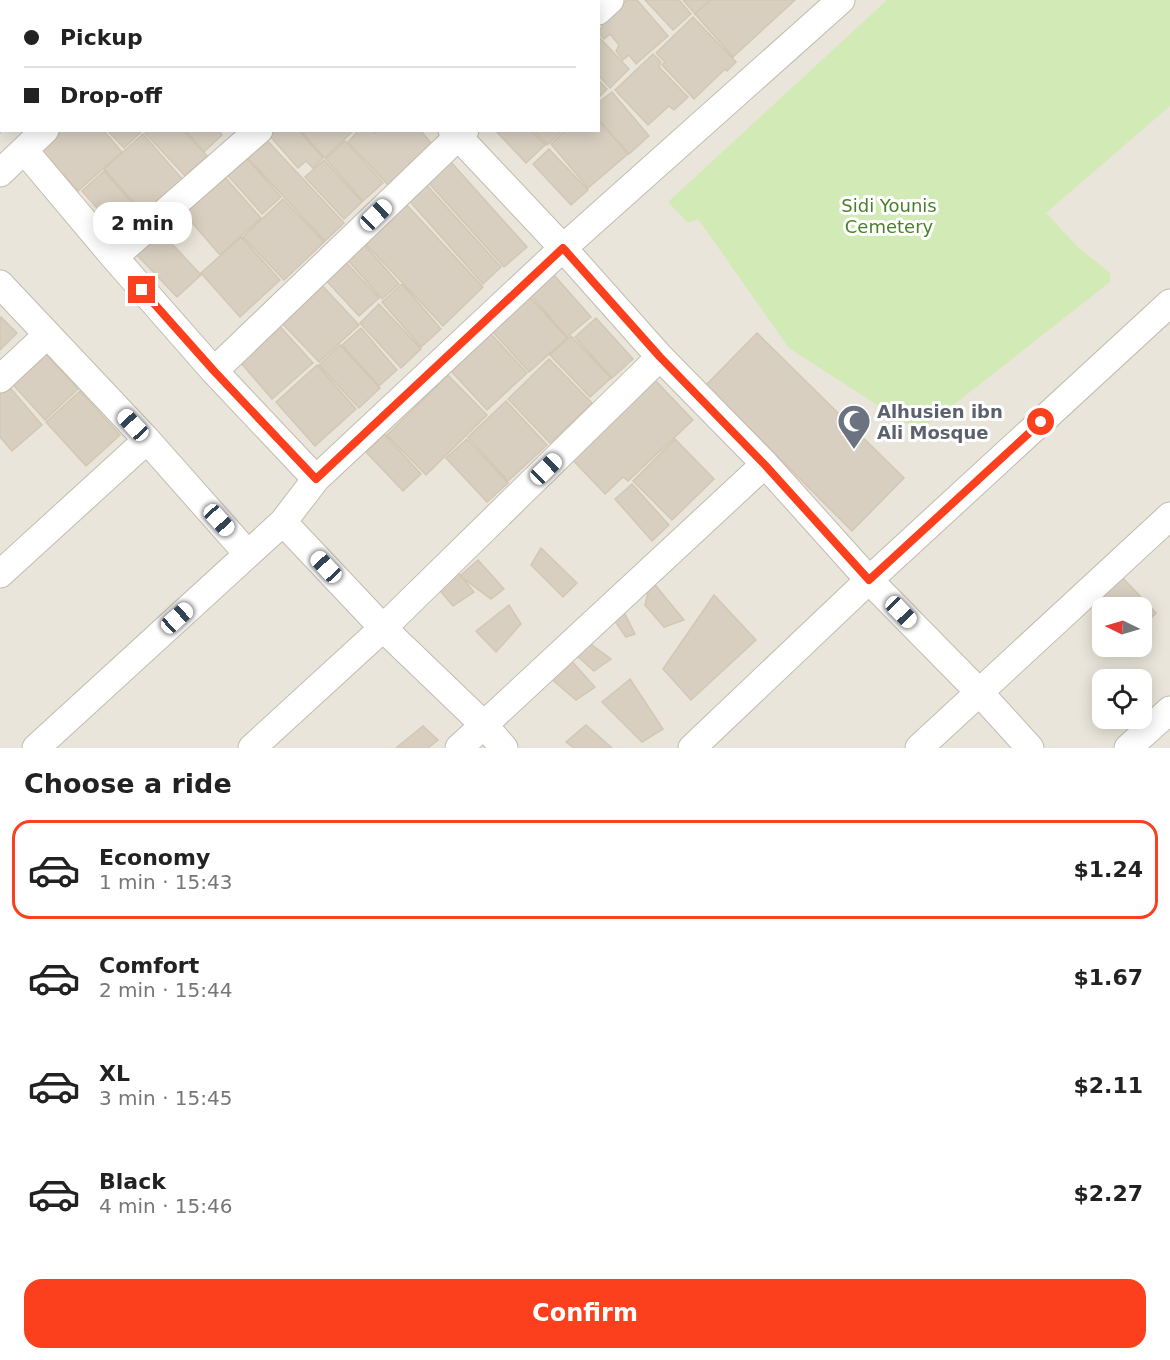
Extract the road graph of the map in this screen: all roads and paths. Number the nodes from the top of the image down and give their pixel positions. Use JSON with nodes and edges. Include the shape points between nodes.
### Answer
{"nodes":[{"id":1,"x":841,"y":0,"type":"edge"},
{"id":2,"x":43,"y":132,"type":"edge"},
{"id":3,"x":258,"y":132,"type":"edge"},
{"id":4,"x":458,"y":133,"type":"edge"},
{"id":5,"x":24,"y":150,"type":"junction"},
{"id":6,"x":0,"y":172,"type":"edge"},
{"id":7,"x":563,"y":248,"type":"junction"},
{"id":8,"x":114,"y":257,"type":"junction"},
{"id":9,"x":0,"y":284,"type":"edge"},
{"id":10,"x":1167,"y":312,"type":"edge"},
{"id":11,"x":47,"y":335,"type":"junction"},
{"id":12,"x":660,"y":357,"type":"junction"},
{"id":13,"x":214,"y":371,"type":"junction"},
{"id":14,"x":0,"y":379,"type":"edge"},
{"id":15,"x":147,"y":440,"type":"junction"},
{"id":16,"x":765,"y":465,"type":"junction"},
{"id":17,"x":316,"y":479,"type":"junction"},
{"id":18,"x":1170,"y":516,"type":"edge"},
{"id":19,"x":283,"y":522,"type":"junction"},
{"id":20,"x":247,"y":553,"type":"junction"},
{"id":21,"x":0,"y":574,"type":"edge"},
{"id":22,"x":869,"y":580,"type":"junction"},
{"id":23,"x":383,"y":628,"type":"junction"},
{"id":24,"x":980,"y":693,"type":"junction"},
{"id":25,"x":1170,"y":710,"type":"edge"},
{"id":26,"x":484,"y":725,"type":"junction"},
{"id":27,"x":36,"y":748,"type":"edge"},
{"id":28,"x":252,"y":748,"type":"edge"},
{"id":29,"x":459,"y":748,"type":"edge"},
{"id":30,"x":504,"y":748,"type":"edge"},
{"id":31,"x":692,"y":748,"type":"edge"},
{"id":32,"x":919,"y":748,"type":"edge"},
{"id":33,"x":1030,"y":748,"type":"edge"},
{"id":34,"x":1128,"y":748,"type":"edge"}],
"edges":[{"from":1,"to":7,"type":"street"},
{"from":2,"to":5,"type":"street"},
{"from":3,"to":8,"type":"street"},
{"from":4,"to":7,"type":"street"},
{"from":4,"to":13,"type":"street"},
{"from":5,"to":6,"type":"street"},
{"from":5,"to":8,"type":"street"},
{"from":7,"to":12,"type":"street"},
{"from":7,"to":17,"type":"street"},
{"from":8,"to":13,"type":"street"},
{"from":9,"to":11,"type":"street"},
{"from":10,"to":22,"type":"street"},
{"from":11,"to":14,"type":"street"},
{"from":11,"to":15,"type":"street"},
{"from":12,"to":16,"type":"street"},
{"from":12,"to":23,"type":"street"},
{"from":13,"to":17,"type":"street"},
{"from":15,"to":20,"type":"street"},
{"from":15,"to":21,"type":"street"},
{"from":16,"to":22,"type":"street"},
{"from":16,"to":26,"type":"street"},
{"from":17,"to":19,"type":"street"},
{"from":18,"to":24,"type":"street"},
{"from":19,"to":20,"type":"street"},
{"from":19,"to":23,"type":"street"},
{"from":20,"to":27,"type":"street"},
{"from":22,"to":24,"type":"street"},
{"from":22,"to":31,"type":"street"},
{"from":23,"to":26,"type":"street"},
{"from":23,"to":28,"type":"street"},
{"from":24,"to":32,"type":"street"},
{"from":24,"to":33,"type":"street"},
{"from":25,"to":34,"type":"street"},
{"from":26,"to":29,"type":"street"},
{"from":26,"to":30,"type":"street"}]}
